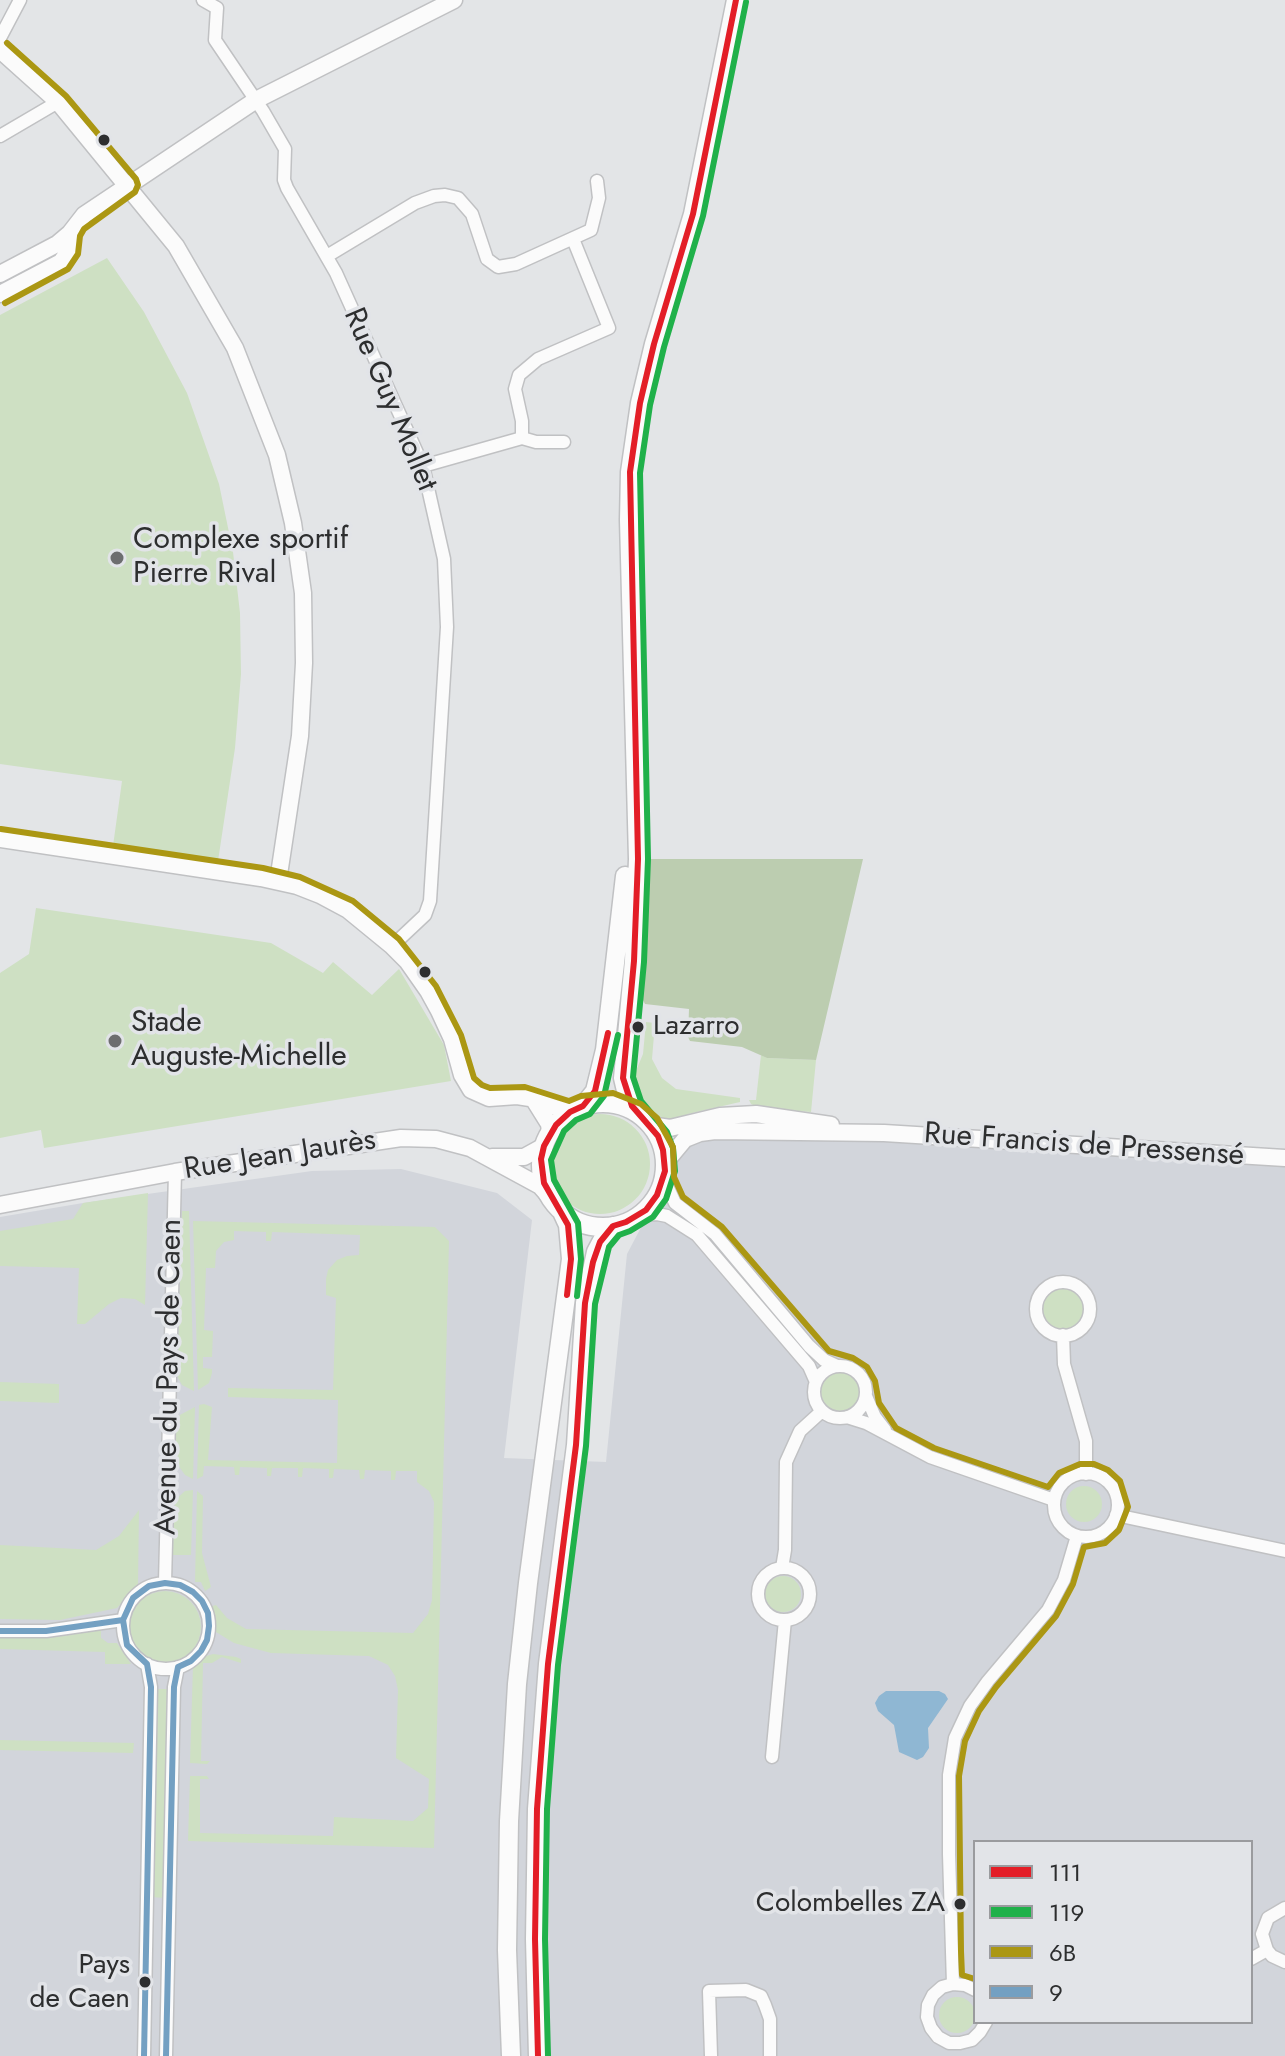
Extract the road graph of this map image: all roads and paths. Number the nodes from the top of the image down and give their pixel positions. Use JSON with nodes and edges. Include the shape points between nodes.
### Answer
{"nodes":[{"id":1,"x":20,"y":0,"type":"edge"},
{"id":2,"x":203,"y":0,"type":"edge"},
{"id":3,"x":454,"y":0,"type":"edge"},
{"id":4,"x":736,"y":0,"type":"edge"},
{"id":5,"x":219,"y":4,"type":"edge"},
{"id":6,"x":0,"y":38,"type":"edge"},
{"id":7,"x":0,"y":50,"type":"edge"},
{"id":8,"x":256,"y":100,"type":"junction"},
{"id":9,"x":58,"y":102,"type":"junction"},
{"id":10,"x":0,"y":136,"type":"edge"},
{"id":11,"x":597,"y":181,"type":"dead end"},
{"id":12,"x":128,"y":185,"type":"junction"},
{"id":13,"x":70,"y":233,"type":"junction"},
{"id":14,"x":573,"y":239,"type":"junction"},
{"id":15,"x":327,"y":256,"type":"junction"},
{"id":16,"x":0,"y":274,"type":"edge"},
{"id":17,"x":0,"y":294,"type":"edge"},
{"id":18,"x":522,"y":438,"type":"junction"},
{"id":19,"x":564,"y":442,"type":"dead end"},
{"id":20,"x":423,"y":466,"type":"junction"},
{"id":21,"x":636,"y":769,"type":"junction"},
{"id":22,"x":0,"y":839,"type":"edge"},
{"id":23,"x":278,"y":881,"type":"junction"},
{"id":24,"x":392,"y":946,"type":"junction"},
{"id":25,"x":534,"y":1100,"type":"junction"},
{"id":26,"x":577,"y":1109,"type":"junction"},
{"id":27,"x":644,"y":1119,"type":"junction"},
{"id":28,"x":884,"y":1133,"type":"junction"},
{"id":29,"x":547,"y":1139,"type":"junction"},
{"id":30,"x":490,"y":1157,"type":"junction"},
{"id":31,"x":1285,"y":1158,"type":"edge"},
{"id":32,"x":664,"y":1171,"type":"junction"},
{"id":33,"x":175,"y":1172,"type":"junction"},
{"id":34,"x":548,"y":1195,"type":"junction"},
{"id":35,"x":0,"y":1205,"type":"edge"},
{"id":36,"x":562,"y":1212,"type":"junction"},
{"id":37,"x":639,"y":1215,"type":"junction"},
{"id":38,"x":613,"y":1226,"type":"junction"},
{"id":39,"x":1063,"y":1335,"type":"junction"},
{"id":40,"x":837,"y":1366,"type":"junction"},
{"id":41,"x":816,"y":1382,"type":"junction"},
{"id":42,"x":866,"y":1396,"type":"junction"},
{"id":43,"x":822,"y":1411,"type":"junction"},
{"id":44,"x":847,"y":1417,"type":"junction"},
{"id":45,"x":889,"y":1436,"type":"junction"},
{"id":46,"x":1086,"y":1474,"type":"junction"},
{"id":47,"x":1054,"y":1500,"type":"junction"},
{"id":48,"x":1116,"y":1515,"type":"junction"},
{"id":49,"x":1077,"y":1536,"type":"junction"},
{"id":50,"x":1285,"y":1551,"type":"edge"},
{"id":51,"x":782,"y":1568,"type":"junction"},
{"id":52,"x":165,"y":1583,"type":"junction"},
{"id":53,"x":123,"y":1620,"type":"junction"},
{"id":54,"x":785,"y":1620,"type":"junction"},
{"id":55,"x":0,"y":1631,"type":"edge"},
{"id":56,"x":147,"y":1664,"type":"junction"},
{"id":57,"x":178,"y":1667,"type":"junction"},
{"id":58,"x":772,"y":1757,"type":"dead end"},
{"id":59,"x":1285,"y":1908,"type":"edge"},
{"id":60,"x":1267,"y":1950,"type":"junction"},
{"id":61,"x":1253,"y":1958,"type":"edge"},
{"id":62,"x":1285,"y":1962,"type":"edge"},
{"id":63,"x":953,"y":1984,"type":"junction"},
{"id":64,"x":973,"y":1989,"type":"edge"},
{"id":65,"x":985,"y":2024,"type":"edge"},
{"id":66,"x":962,"y":2050,"type":"edge"},
{"id":67,"x":144,"y":2056,"type":"edge"},
{"id":68,"x":166,"y":2056,"type":"edge"},
{"id":69,"x":511,"y":2056,"type":"edge"},
{"id":70,"x":538,"y":2056,"type":"edge"},
{"id":71,"x":711,"y":2056,"type":"edge"},
{"id":72,"x":770,"y":2056,"type":"edge"}],
"edges":[{"from":1,"to":6,"type":"street"},
{"from":2,"to":5,"type":"street"},
{"from":3,"to":8,"type":"street"},
{"from":4,"to":21,"type":"main road","via":[[693,214],[640,403],[630,472]]},
{"from":5,"to":8,"type":"street","name":"Rue Guy Mollet","via":[[215,40]]},
{"from":7,"to":9,"type":"street"},
{"from":8,"to":12,"type":"street"},
{"from":8,"to":15,"type":"street","name":"Rue Guy Mollet","via":[[285,149],[287,188]]},
{"from":9,"to":10,"type":"street"},
{"from":9,"to":12,"type":"street"},
{"from":11,"to":14,"type":"street","via":[[599,198],[591,230]]},
{"from":12,"to":13,"type":"street","via":[[84,215]]},
{"from":12,"to":23,"type":"street","via":[[176,246],[235,348],[277,455],[293,523],[303,593],[304,663],[300,736]]},
{"from":13,"to":16,"type":"street"},
{"from":13,"to":17,"type":"street","via":[[69,251],[61,262]]},
{"from":14,"to":15,"type":"street","via":[[498,267],[487,259],[472,214],[458,198],[434,196]]},
{"from":14,"to":18,"type":"street","via":[[609,328],[538,359],[519,375],[515,389]]},
{"from":15,"to":20,"type":"street","name":"Rue Guy Mollet"},
{"from":18,"to":19,"type":"street"},
{"from":18,"to":20,"type":"street"},
{"from":20,"to":24,"type":"street","name":"Rue Guy Mollet","via":[[444,559],[447,627],[440,746],[429,909]]},
{"from":21,"to":26,"type":"main road","via":[[605,1050],[595,1091]]},
{"from":21,"to":27,"type":"main road","via":[[634,961],[623,1078],[628,1099]]},
{"from":22,"to":23,"type":"street"},
{"from":23,"to":24,"type":"street","via":[[348,910]]},
{"from":24,"to":25,"type":"street","via":[[428,991],[471,1090],[489,1098]]},
{"from":25,"to":26,"type":"street"},
{"from":25,"to":29,"type":"street","via":[[549,1124]]},
{"from":26,"to":27,"type":"main road","via":[[611,1103]]},
{"from":26,"to":29,"type":"main road"},
{"from":27,"to":28,"type":"street","via":[[670,1128],[756,1114]]},
{"from":27,"to":32,"type":"main road","via":[[663,1150]]},
{"from":28,"to":31,"type":"street","name":"Rue Francis de Pressensé"},
{"from":28,"to":32,"type":"street","via":[[700,1133],[685,1139]]},
{"from":29,"to":30,"type":"street","via":[[524,1157]]},
{"from":29,"to":34,"type":"main road","via":[[541,1171]]},
{"from":30,"to":33,"type":"street","name":"Rue Jean Jaurès","via":[[455,1143],[401,1138]]},
{"from":30,"to":34,"type":"street","name":"Rue Jean Jaurès"},
{"from":32,"to":37,"type":"main road","via":[[657,1195]]},
{"from":32,"to":40,"type":"street","via":[[675,1203],[715,1234],[809,1346]]},
{"from":33,"to":35,"type":"street","name":"Rue Jean Jaurès"},
{"from":33,"to":52,"type":"street","name":"Avenue du Pays de Caen"},
{"from":34,"to":36,"type":"main road"},
{"from":36,"to":38,"type":"main road","via":[[586,1225]]},
{"from":36,"to":69,"type":"main road","via":[[571,1259],[517,1684],[507,1936]]},
{"from":37,"to":38,"type":"main road"},
{"from":37,"to":41,"type":"street","via":[[667,1216],[697,1235],[809,1366]]},
{"from":38,"to":70,"type":"main road","via":[[596,1252],[585,1303],[578,1430],[548,1664],[537,1809]]},
{"from":39,"to":39,"type":"street","via":[[1086,1323],[1090,1305],[1082,1289],[1066,1282],[1044,1289],[1037,1304],[1043,1326]]},
{"from":39,"to":46,"type":"street","via":[[1064,1364],[1086,1441]]},
{"from":40,"to":41,"type":"street"},
{"from":40,"to":42,"type":"street","via":[[860,1374]]},
{"from":41,"to":43,"type":"street","via":[[816,1402]]},
{"from":42,"to":44,"type":"street"},
{"from":42,"to":45,"type":"street"},
{"from":43,"to":44,"type":"street"},
{"from":43,"to":51,"type":"street","via":[[800,1431],[786,1462]]},
{"from":44,"to":45,"type":"street"},
{"from":45,"to":47,"type":"street","via":[[930,1457]]},
{"from":46,"to":47,"type":"street","via":[[1065,1481]]},
{"from":46,"to":48,"type":"street","via":[[1112,1487]]},
{"from":47,"to":49,"type":"street","via":[[1061,1526]]},
{"from":48,"to":49,"type":"street","via":[[1100,1534]]},
{"from":48,"to":50,"type":"street"},
{"from":49,"to":63,"type":"street","via":[[1048,1610],[988,1681],[955,1738],[949,1775]]},
{"from":51,"to":54,"type":"street","via":[[763,1578],[758,1592],[768,1614]]},
{"from":51,"to":54,"type":"street","via":[[799,1572],[811,1593],[806,1609]]},
{"from":52,"to":53,"type":"street","via":[[149,1586],[133,1598]]},
{"from":52,"to":57,"type":"street","via":[[193,1592],[208,1613],[201,1651]]},
{"from":53,"to":55,"type":"street","via":[[46,1631]]},
{"from":53,"to":56,"type":"street","via":[[127,1645]]},
{"from":54,"to":58,"type":"street"},
{"from":56,"to":57,"type":"street"},
{"from":56,"to":67,"type":"street","via":[[151,1687]]},
{"from":57,"to":68,"type":"street"},
{"from":59,"to":60,"type":"street","via":[[1274,1912],[1264,1926]]},
{"from":60,"to":61,"type":"street"},
{"from":60,"to":62,"type":"street"},
{"from":63,"to":64,"type":"street"},
{"from":63,"to":66,"type":"street","via":[[933,1995],[927,2017],[938,2037]]},
{"from":65,"to":66,"type":"street"},
{"from":71,"to":72,"type":"street","via":[[709,1991],[746,1990],[761,1996],[770,2019]]}]}
